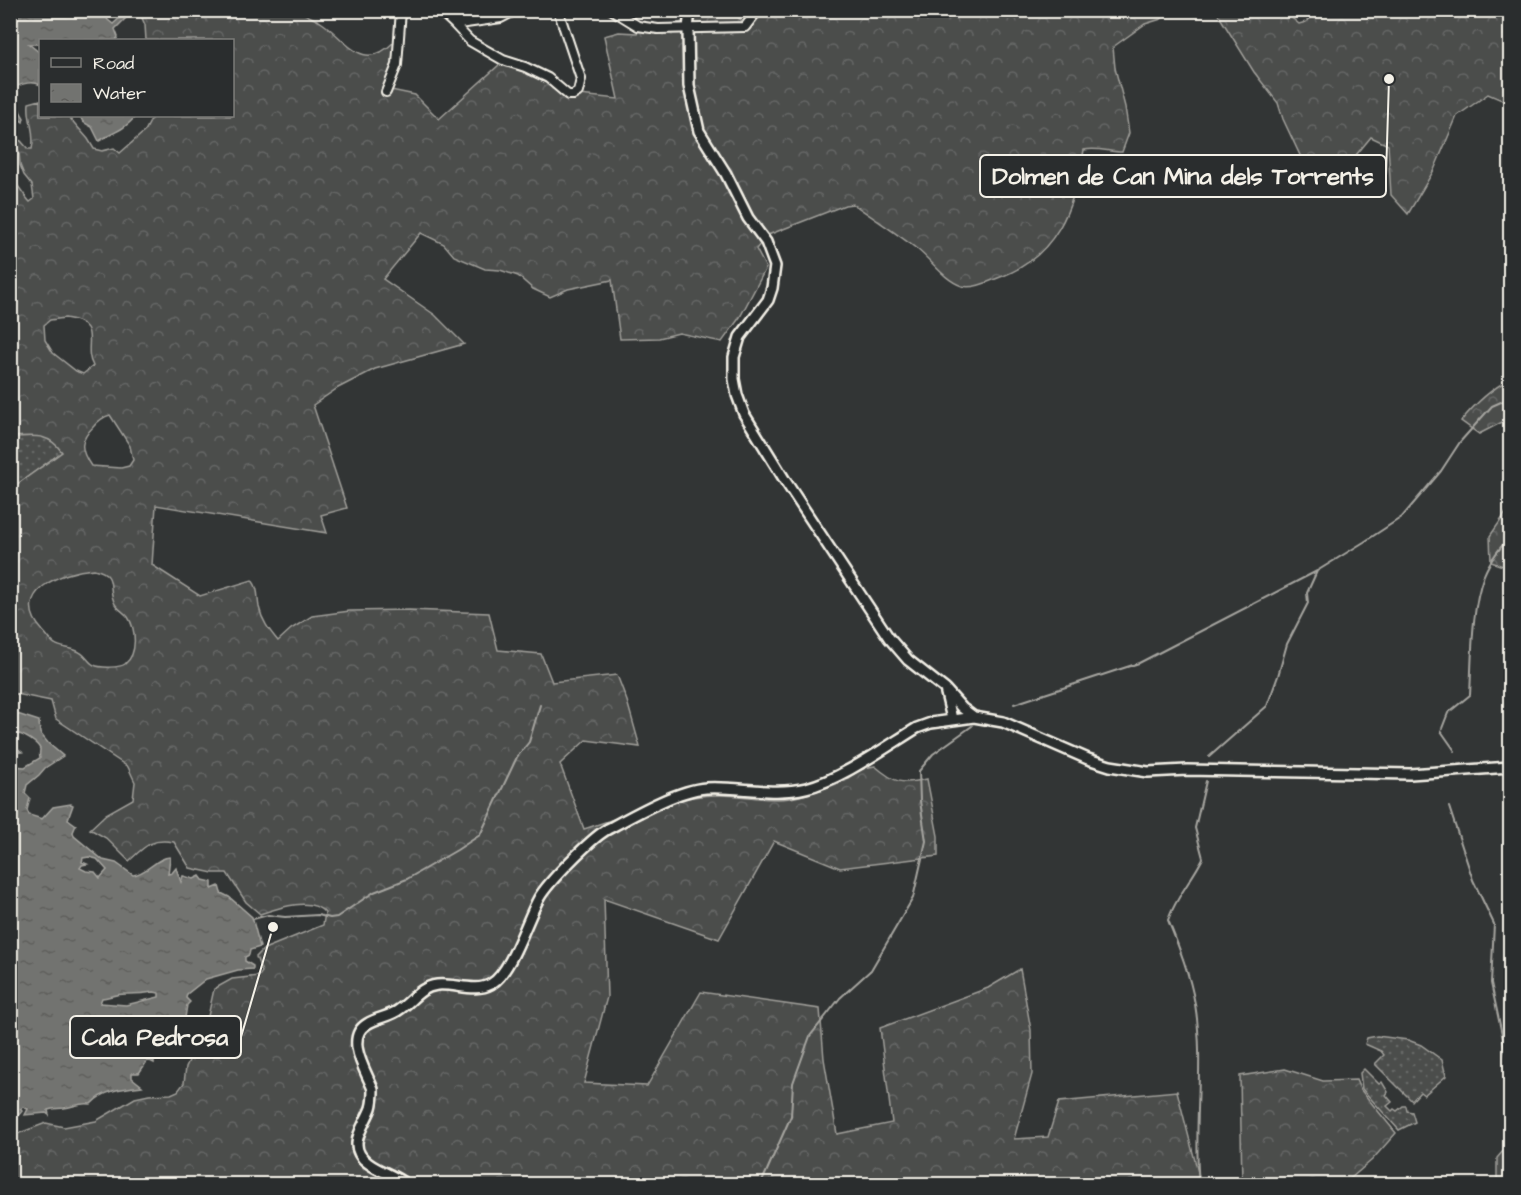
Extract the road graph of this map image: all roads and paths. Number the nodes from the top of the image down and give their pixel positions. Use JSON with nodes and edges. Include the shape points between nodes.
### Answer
{"nodes":[{"id":1,"x":401,"y":10,"type":"edge"},
{"id":2,"x":439,"y":10,"type":"edge"},
{"id":3,"x":516,"y":10,"type":"edge"},
{"id":4,"x":558,"y":10,"type":"edge"},
{"id":5,"x":612,"y":10,"type":"edge"},
{"id":6,"x":690,"y":10,"type":"edge"},
{"id":7,"x":758,"y":10,"type":"edge"},
{"id":8,"x":453,"y":23,"type":"junction"},
{"id":9,"x":688,"y":29,"type":"junction"},
{"id":10,"x":386,"y":92,"type":"dead end"},
{"id":11,"x":950,"y":700,"type":"junction"},
{"id":12,"x":974,"y":717,"type":"junction"},
{"id":13,"x":954,"y":718,"type":"junction"},
{"id":14,"x":931,"y":723,"type":"junction"},
{"id":15,"x":1510,"y":767,"type":"edge"},
{"id":16,"x":405,"y":1185,"type":"edge"}],
"edges":[{"from":1,"to":10,"type":"street","via":[[397,65]]},
{"from":2,"to":8,"type":"street"},
{"from":3,"to":8,"type":"street","via":[[501,18]]},
{"from":4,"to":8,"type":"street","via":[[581,79],[578,92],[573,95],[548,78],[503,60],[470,41]]},
{"from":5,"to":9,"type":"street","via":[[638,26]]},
{"from":6,"to":9,"type":"street"},
{"from":7,"to":9,"type":"street","via":[[745,27]]},
{"from":9,"to":11,"type":"street","via":[[689,86],[699,131],[765,242],[775,266],[768,300],[740,337],[734,357],[734,380],[744,414],[889,638],[908,660],[945,689]]},
{"from":11,"to":12,"type":"street"},
{"from":11,"to":13,"type":"street"},
{"from":11,"to":14,"type":"street"},
{"from":12,"to":13,"type":"street"},
{"from":12,"to":15,"type":"street","via":[[1003,722],[1088,759],[1148,772],[1410,774]]},
{"from":13,"to":14,"type":"street"},
{"from":14,"to":16,"type":"street","via":[[818,785],[789,791],[689,791],[604,831],[544,891],[497,980],[478,988],[426,988],[391,1016],[366,1024],[358,1033],[357,1046],[373,1096],[357,1143],[368,1163]]}]}
